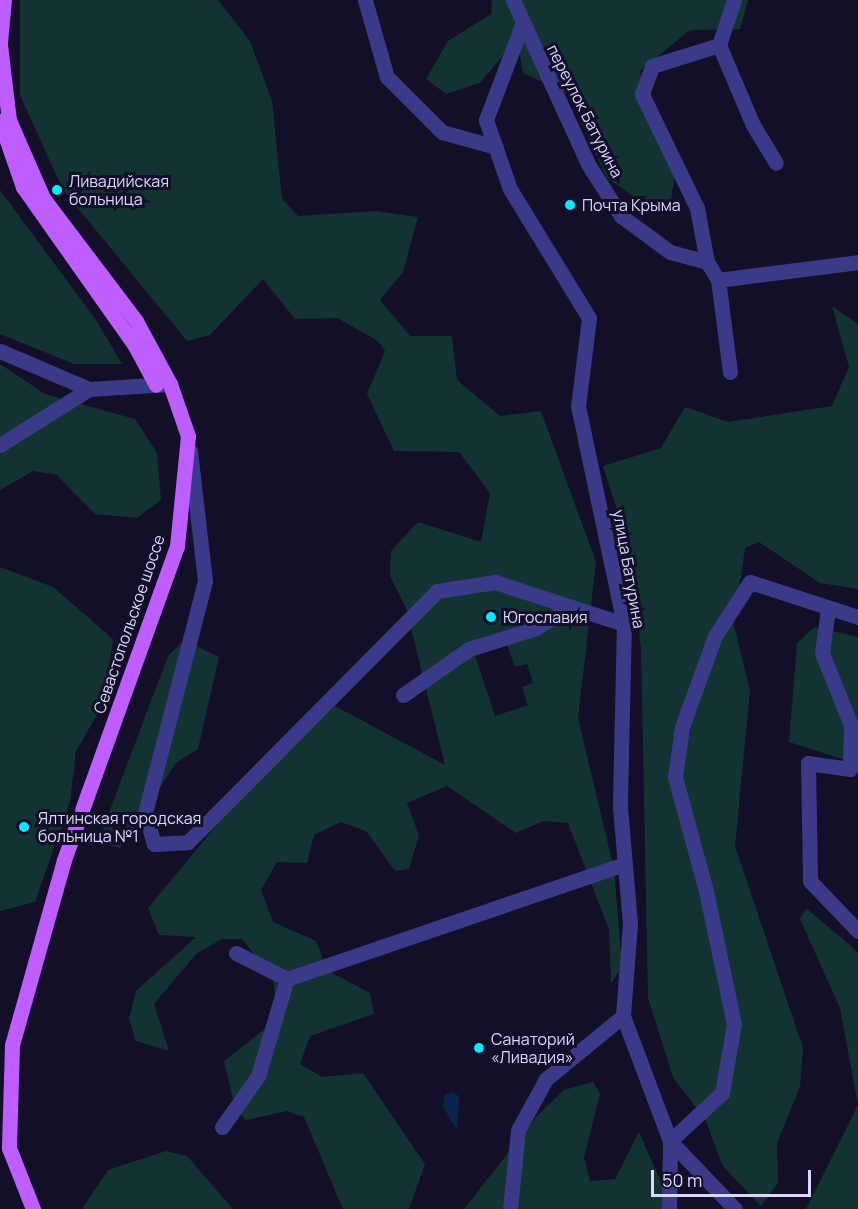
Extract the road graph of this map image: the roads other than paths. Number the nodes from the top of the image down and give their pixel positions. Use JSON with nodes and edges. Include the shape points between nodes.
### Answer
{"nodes":[{"id":1,"x":4,"y":0,"type":"edge"},
{"id":2,"x":365,"y":0,"type":"edge"},
{"id":3,"x":513,"y":0,"type":"edge"},
{"id":4,"x":734,"y":0,"type":"edge"},
{"id":5,"x":522,"y":25,"type":"junction"},
{"id":6,"x":0,"y":43,"type":"edge"},
{"id":7,"x":719,"y":45,"type":"junction"},
{"id":8,"x":0,"y":121,"type":"edge"},
{"id":9,"x":496,"y":147,"type":"junction"},
{"id":10,"x":776,"y":163,"type":"dead end"},
{"id":11,"x":707,"y":262,"type":"junction"},
{"id":12,"x":858,"y":262,"type":"edge"},
{"id":13,"x":718,"y":280,"type":"junction"},
{"id":14,"x":0,"y":351,"type":"edge"},
{"id":15,"x":730,"y":372,"type":"dead end"},
{"id":16,"x":163,"y":384,"type":"junction"},
{"id":17,"x":89,"y":389,"type":"junction"},
{"id":18,"x":188,"y":436,"type":"junction"},
{"id":19,"x":0,"y":445,"type":"edge"},
{"id":20,"x":570,"y":607,"type":"junction"},
{"id":21,"x":828,"y":609,"type":"junction"},
{"id":22,"x":858,"y":617,"type":"edge"},
{"id":23,"x":624,"y":624,"type":"junction"},
{"id":24,"x":403,"y":695,"type":"dead end"},
{"id":25,"x":854,"y":770,"type":"edge"},
{"id":26,"x":625,"y":864,"type":"junction"},
{"id":27,"x":858,"y":931,"type":"edge"},
{"id":28,"x":236,"y":953,"type":"dead end"},
{"id":29,"x":287,"y":979,"type":"junction"},
{"id":30,"x":623,"y":1016,"type":"junction"},
{"id":31,"x":222,"y":1127,"type":"dead end"},
{"id":32,"x":670,"y":1141,"type":"junction"},
{"id":33,"x":33,"y":1209,"type":"edge"},
{"id":34,"x":510,"y":1209,"type":"edge"},
{"id":35,"x":669,"y":1209,"type":"edge"},
{"id":36,"x":735,"y":1209,"type":"edge"}],
"edges":[{"from":1,"to":6,"type":"main road","name":"Севастопольское шоссе"},
{"from":2,"to":9,"type":"street","via":[[387,77],[442,132]]},
{"from":3,"to":5,"type":"street"},
{"from":4,"to":7,"type":"street"},
{"from":5,"to":9,"type":"street","name":"улица Батурина","via":[[486,120]]},
{"from":5,"to":11,"type":"street","name":"переулок Батурина","via":[[588,164],[621,216],[670,252]]},
{"from":6,"to":16,"type":"main road","name":"Севастопольское шоссе","via":[[9,120],[43,198],[136,321]]},
{"from":7,"to":10,"type":"street","via":[[753,125]]},
{"from":7,"to":11,"type":"street","via":[[652,66],[642,94],[697,208]]},
{"from":8,"to":16,"type":"main road","via":[[23,187]]},
{"from":9,"to":23,"type":"street","name":"улица Батурина","via":[[510,189],[589,318],[578,406]]},
{"from":11,"to":13,"type":"street"},
{"from":12,"to":13,"type":"street"},
{"from":13,"to":15,"type":"street"},
{"from":14,"to":17,"type":"street"},
{"from":16,"to":17,"type":"street"},
{"from":16,"to":18,"type":"main road","name":"Севастопольское шоссе"},
{"from":17,"to":19,"type":"street"},
{"from":18,"to":20,"type":"street","via":[[205,581],[145,813],[154,844],[188,842],[437,591],[495,582]]},
{"from":18,"to":33,"type":"main road","name":"Севастопольское шоссе","via":[[177,546],[64,860],[12,1045],[9,1148]]},
{"from":20,"to":23,"type":"street"},
{"from":20,"to":24,"type":"street","via":[[536,628],[469,649]]},
{"from":21,"to":22,"type":"street"},
{"from":21,"to":25,"type":"street","via":[[822,653],[851,725]]},
{"from":21,"to":32,"type":"street","via":[[750,582],[715,636],[682,727],[675,777],[706,891],[734,1024],[722,1093]]},
{"from":23,"to":26,"type":"street","name":"улица Батурина","via":[[620,807]]},
{"from":25,"to":27,"type":"street","via":[[808,763],[806,824],[810,881]]},
{"from":26,"to":29,"type":"street"},
{"from":26,"to":30,"type":"street","name":"улица Батурина","via":[[630,924]]},
{"from":28,"to":29,"type":"street"},
{"from":29,"to":31,"type":"street","via":[[258,1076]]},
{"from":30,"to":32,"type":"street","name":"улица Батурина"},
{"from":30,"to":34,"type":"street","via":[[546,1079],[518,1130]]},
{"from":32,"to":35,"type":"street","name":"улица Батурина"},
{"from":32,"to":36,"type":"street"}]}
